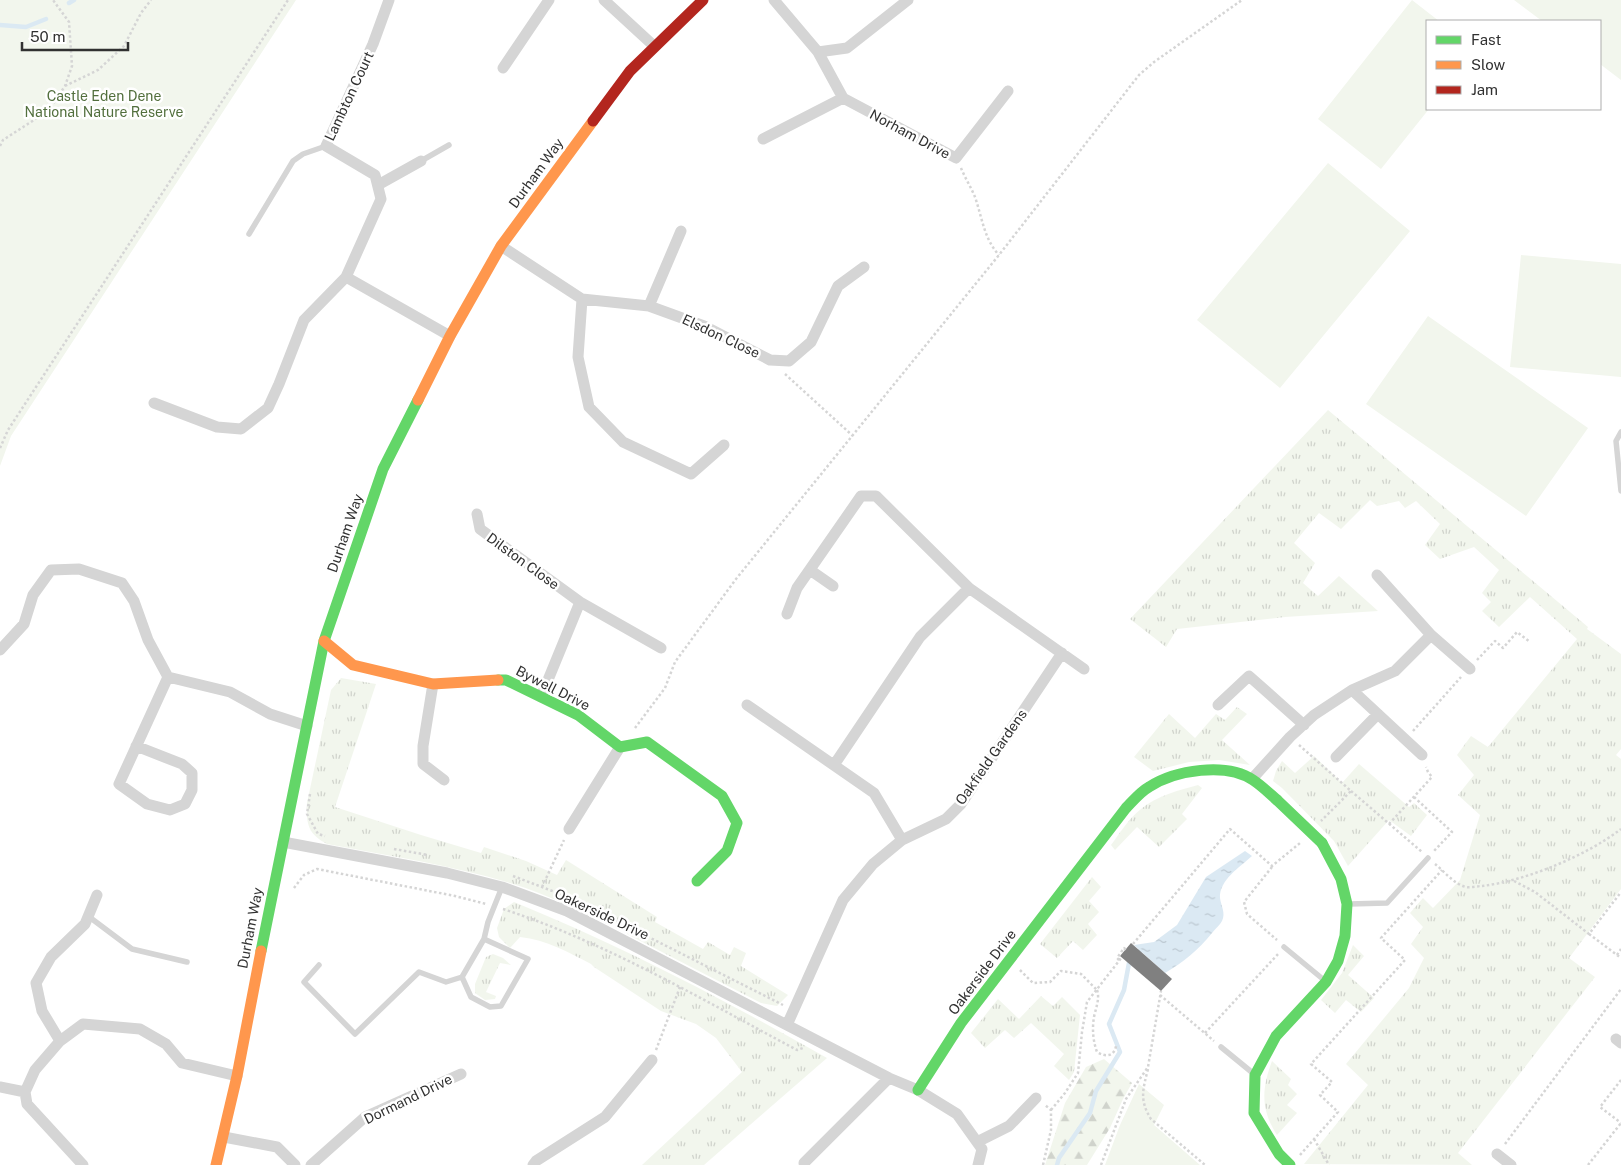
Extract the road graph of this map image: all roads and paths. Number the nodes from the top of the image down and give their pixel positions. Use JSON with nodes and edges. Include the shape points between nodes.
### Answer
{"nodes":[{"id":1,"x":54,"y":0,"type":"edge"},
{"id":2,"x":150,"y":0,"type":"edge"},
{"id":3,"x":288,"y":0,"type":"edge"},
{"id":4,"x":388,"y":0,"type":"edge"},
{"id":5,"x":549,"y":0,"type":"edge"},
{"id":6,"x":604,"y":0,"type":"edge"},
{"id":7,"x":702,"y":0,"type":"edge"},
{"id":8,"x":774,"y":0,"type":"edge"},
{"id":9,"x":908,"y":0,"type":"edge"},
{"id":10,"x":1242,"y":0,"type":"edge"},
{"id":11,"x":654,"y":46,"type":"junction"},
{"id":12,"x":818,"y":52,"type":"junction"},
{"id":13,"x":502,"y":68,"type":"dead end"},
{"id":14,"x":65,"y":86,"type":"junction"},
{"id":15,"x":1008,"y":92,"type":"dead end"},
{"id":16,"x":843,"y":98,"type":"junction"},
{"id":17,"x":764,"y":139,"type":"dead end"},
{"id":18,"x":449,"y":145,"type":"dead end"},
{"id":19,"x":0,"y":146,"type":"edge"},
{"id":20,"x":326,"y":146,"type":"junction"},
{"id":21,"x":956,"y":158,"type":"junction"},
{"id":22,"x":422,"y":161,"type":"joint"},
{"id":23,"x":378,"y":185,"type":"junction"},
{"id":24,"x":681,"y":231,"type":"dead end"},
{"id":25,"x":249,"y":234,"type":"dead end"},
{"id":26,"x":501,"y":246,"type":"junction"},
{"id":27,"x":999,"y":255,"type":"junction"},
{"id":28,"x":864,"y":267,"type":"dead end"},
{"id":29,"x":346,"y":277,"type":"junction"},
{"id":30,"x":582,"y":299,"type":"junction"},
{"id":31,"x":649,"y":306,"type":"junction"},
{"id":32,"x":450,"y":336,"type":"junction"},
{"id":33,"x":781,"y":360,"type":"junction"},
{"id":34,"x":154,"y":403,"type":"dead end"},
{"id":35,"x":1621,"y":432,"type":"edge"},
{"id":36,"x":853,"y":436,"type":"junction"},
{"id":37,"x":724,"y":445,"type":"dead end"},
{"id":38,"x":0,"y":448,"type":"edge"},
{"id":39,"x":1621,"y":491,"type":"edge"},
{"id":40,"x":477,"y":514,"type":"dead end"},
{"id":41,"x":810,"y":570,"type":"junction"},
{"id":42,"x":1377,"y":575,"type":"dead end"},
{"id":43,"x":833,"y":586,"type":"dead end"},
{"id":44,"x":969,"y":588,"type":"junction"},
{"id":45,"x":580,"y":602,"type":"junction"},
{"id":46,"x":786,"y":614,"type":"dead end"},
{"id":47,"x":1431,"y":635,"type":"junction"},
{"id":48,"x":324,"y":641,"type":"junction"},
{"id":49,"x":661,"y":648,"type":"dead end"},
{"id":50,"x":0,"y":650,"type":"edge"},
{"id":51,"x":1062,"y":653,"type":"junction"},
{"id":52,"x":1470,"y":668,"type":"dead end"},
{"id":53,"x":1084,"y":669,"type":"dead end"},
{"id":54,"x":168,"y":677,"type":"junction"},
{"id":55,"x":433,"y":684,"type":"junction"},
{"id":56,"x":1352,"y":690,"type":"junction"},
{"id":57,"x":541,"y":697,"type":"junction"},
{"id":58,"x":1218,"y":705,"type":"dead end"},
{"id":59,"x":747,"y":706,"type":"dead end"},
{"id":60,"x":1378,"y":714,"type":"junction"},
{"id":61,"x":1304,"y":725,"type":"junction"},
{"id":62,"x":307,"y":726,"type":"junction"},
{"id":63,"x":1290,"y":737,"type":"junction"},
{"id":64,"x":136,"y":746,"type":"junction"},
{"id":65,"x":620,"y":748,"type":"junction"},
{"id":66,"x":1422,"y":755,"type":"joint"},
{"id":67,"x":1336,"y":757,"type":"dead end"},
{"id":68,"x":834,"y":765,"type":"junction"},
{"id":69,"x":1252,"y":779,"type":"junction"},
{"id":70,"x":444,"y":780,"type":"dead end"},
{"id":71,"x":1351,"y":791,"type":"junction"},
{"id":72,"x":1414,"y":797,"type":"junction"},
{"id":73,"x":1318,"y":824,"type":"dead end"},
{"id":74,"x":1389,"y":824,"type":"junction"},
{"id":75,"x":569,"y":829,"type":"joint"},
{"id":76,"x":1621,"y":830,"type":"edge"},
{"id":77,"x":902,"y":840,"type":"junction"},
{"id":78,"x":283,"y":842,"type":"junction"},
{"id":79,"x":1301,"y":842,"type":"dead end"},
{"id":80,"x":1428,"y":858,"type":"junction"},
{"id":81,"x":1272,"y":866,"type":"junction"},
{"id":82,"x":1442,"y":870,"type":"junction"},
{"id":83,"x":697,"y":881,"type":"dead end"},
{"id":84,"x":1512,"y":881,"type":"junction"},
{"id":85,"x":502,"y":887,"type":"junction"},
{"id":86,"x":294,"y":888,"type":"dead end"},
{"id":87,"x":1621,"y":892,"type":"edge"},
{"id":88,"x":97,"y":895,"type":"dead end"},
{"id":89,"x":536,"y":900,"type":"junction"},
{"id":90,"x":1347,"y":904,"type":"junction"},
{"id":91,"x":494,"y":906,"type":"dead end"},
{"id":92,"x":502,"y":908,"type":"dead end"},
{"id":93,"x":88,"y":916,"type":"junction"},
{"id":94,"x":1589,"y":934,"type":"junction"},
{"id":95,"x":484,"y":939,"type":"junction"},
{"id":96,"x":1133,"y":944,"type":"dead end"},
{"id":97,"x":1284,"y":947,"type":"junction"},
{"id":98,"x":1621,"y":949,"type":"edge"},
{"id":99,"x":1126,"y":950,"type":"dead end"},
{"id":100,"x":1617,"y":955,"type":"junction"},
{"id":101,"x":1621,"y":958,"type":"edge"},
{"id":102,"x":1010,"y":961,"type":"junction"},
{"id":103,"x":188,"y":962,"type":"dead end"},
{"id":104,"x":319,"y":965,"type":"dead end"},
{"id":105,"x":686,"y":972,"type":"junction"},
{"id":106,"x":462,"y":977,"type":"junction"},
{"id":107,"x":1326,"y":982,"type":"junction"},
{"id":108,"x":1621,"y":989,"type":"edge"},
{"id":109,"x":1097,"y":990,"type":"junction"},
{"id":110,"x":787,"y":1025,"type":"junction"},
{"id":111,"x":1205,"y":1033,"type":"junction"},
{"id":112,"x":60,"y":1042,"type":"junction"},
{"id":113,"x":821,"y":1043,"type":"junction"},
{"id":114,"x":1116,"y":1046,"type":"dead end"},
{"id":115,"x":1221,"y":1047,"type":"joint"},
{"id":116,"x":652,"y":1060,"type":"joint"},
{"id":117,"x":1148,"y":1067,"type":"junction"},
{"id":118,"x":460,"y":1074,"type":"dead end"},
{"id":119,"x":1255,"y":1075,"type":"junction"},
{"id":120,"x":237,"y":1076,"type":"junction"},
{"id":121,"x":889,"y":1078,"type":"junction"},
{"id":122,"x":1621,"y":1080,"type":"edge"},
{"id":123,"x":0,"y":1087,"type":"edge"},
{"id":124,"x":918,"y":1090,"type":"junction"},
{"id":125,"x":25,"y":1092,"type":"junction"},
{"id":126,"x":1036,"y":1098,"type":"joint"},
{"id":127,"x":1051,"y":1110,"type":"junction"},
{"id":128,"x":1621,"y":1123,"type":"edge"},
{"id":129,"x":224,"y":1137,"type":"junction"},
{"id":130,"x":1314,"y":1140,"type":"junction"},
{"id":131,"x":977,"y":1142,"type":"junction"},
{"id":132,"x":1497,"y":1154,"type":"joint"},
{"id":133,"x":1294,"y":1162,"type":"edge"},
{"id":134,"x":804,"y":1163,"type":"dead end"},
{"id":135,"x":83,"y":1165,"type":"edge"},
{"id":136,"x":216,"y":1165,"type":"edge"},
{"id":137,"x":295,"y":1165,"type":"edge"},
{"id":138,"x":310,"y":1165,"type":"edge"},
{"id":139,"x":533,"y":1165,"type":"edge"},
{"id":140,"x":978,"y":1165,"type":"edge"},
{"id":141,"x":1043,"y":1165,"type":"edge"},
{"id":142,"x":1101,"y":1165,"type":"edge"},
{"id":143,"x":1205,"y":1165,"type":"edge"},
{"id":144,"x":1329,"y":1165,"type":"edge"},
{"id":145,"x":1511,"y":1165,"type":"edge"},
{"id":146,"x":1588,"y":1165,"type":"edge"}],
"edges":[{"from":1,"to":14,"type":"path","via":[[69,22],[72,66]]},
{"from":2,"to":14,"type":"path","via":[[124,46],[98,70]]},
{"from":3,"to":38,"type":"path","via":[[8,430]]},
{"from":4,"to":20,"type":"street","name":"Lambton Court","via":[[373,44]]},
{"from":5,"to":13,"type":"street"},
{"from":6,"to":11,"type":"street"},
{"from":7,"to":11,"type":"street","name":"Durham Way"},
{"from":8,"to":12,"type":"street"},
{"from":9,"to":12,"type":"street","via":[[847,48]]},
{"from":10,"to":27,"type":"path","via":[[1154,62],[1140,76]]},
{"from":11,"to":26,"type":"street","name":"Durham Way","via":[[630,72]]},
{"from":12,"to":16,"type":"street"},
{"from":14,"to":19,"type":"path","via":[[48,111],[3,140]]},
{"from":15,"to":21,"type":"street","name":"Norham Drive"},
{"from":16,"to":17,"type":"street"},
{"from":16,"to":21,"type":"street","name":"Norham Drive"},
{"from":18,"to":22,"type":"lane"},
{"from":20,"to":23,"type":"street","name":"Lambton Court","via":[[376,175]]},
{"from":20,"to":25,"type":"lane","via":[[293,161]]},
{"from":21,"to":27,"type":"path","via":[[974,196],[986,236]]},
{"from":22,"to":23,"type":"street"},
{"from":23,"to":29,"type":"street","via":[[381,199]]},
{"from":24,"to":31,"type":"street"},
{"from":26,"to":30,"type":"street","name":"Elsdon Close"},
{"from":26,"to":32,"type":"street","name":"Durham Way"},
{"from":27,"to":36,"type":"path"},
{"from":28,"to":33,"type":"street","via":[[838,286],[811,342],[789,361]]},
{"from":29,"to":32,"type":"street"},
{"from":29,"to":34,"type":"street","via":[[304,320],[268,408],[241,429],[217,427]]},
{"from":30,"to":31,"type":"street","name":"Elsdon Close"},
{"from":30,"to":37,"type":"street","via":[[578,356],[589,407],[623,442],[691,474]]},
{"from":31,"to":33,"type":"street","name":"Elsdon Close","via":[[704,326],[770,360]]},
{"from":32,"to":48,"type":"street","name":"Durham Way","via":[[383,469]]},
{"from":33,"to":36,"type":"path","via":[[784,373]]},
{"from":35,"to":39,"type":"lane","via":[[1616,441]]},
{"from":36,"to":65,"type":"path","via":[[736,579],[675,662],[664,688]]},
{"from":40,"to":45,"type":"street","name":"Dilston Close","via":[[480,529]]},
{"from":41,"to":43,"type":"street"},
{"from":41,"to":44,"type":"street","via":[[861,496],[876,496]]},
{"from":41,"to":46,"type":"street","via":[[797,588]]},
{"from":42,"to":47,"type":"street"},
{"from":44,"to":51,"type":"street"},
{"from":44,"to":68,"type":"street","via":[[920,637]]},
{"from":45,"to":49,"type":"street","name":"Dilston Close"},
{"from":45,"to":57,"type":"street"},
{"from":47,"to":52,"type":"street"},
{"from":47,"to":56,"type":"street","via":[[1395,671]]},
{"from":48,"to":55,"type":"street","name":"Bywell Drive","via":[[353,665]]},
{"from":48,"to":62,"type":"street","name":"Durham Way"},
{"from":50,"to":54,"type":"street","via":[[24,624],[33,595],[52,570],[79,569],[122,583],[134,601],[148,640]]},
{"from":51,"to":53,"type":"street"},
{"from":51,"to":77,"type":"street","name":"Oakfield Gardens","via":[[961,804],[946,819]]},
{"from":54,"to":62,"type":"street","via":[[230,692],[270,714]]},
{"from":54,"to":64,"type":"street"},
{"from":55,"to":57,"type":"street","name":"Bywell Drive","via":[[506,680]]},
{"from":55,"to":70,"type":"street","via":[[423,764]]},
{"from":56,"to":60,"type":"street"},
{"from":56,"to":61,"type":"street"},
{"from":57,"to":65,"type":"street","name":"Bywell Drive","via":[[578,715]]},
{"from":58,"to":61,"type":"street","via":[[1249,676]]},
{"from":59,"to":68,"type":"street"},
{"from":60,"to":66,"type":"street"},
{"from":60,"to":67,"type":"street"},
{"from":61,"to":63,"type":"street"},
{"from":62,"to":78,"type":"street","name":"Durham Way"},
{"from":63,"to":69,"type":"street"},
{"from":63,"to":71,"type":"path"},
{"from":64,"to":64,"type":"street","via":[[119,784],[147,804],[170,810],[185,804],[192,790],[192,773],[182,764]]},
{"from":65,"to":75,"type":"street"},
{"from":65,"to":83,"type":"street","via":[[646,742],[722,796],[737,823],[727,851]]},
{"from":66,"to":72,"type":"path","via":[[1432,777]]},
{"from":68,"to":77,"type":"street","via":[[874,793]]},
{"from":69,"to":90,"type":"street","name":"Oakerside Drive","bridge":true,"via":[[1322,843],[1341,879]]},
{"from":69,"to":102,"type":"street","name":"Oakerside Drive","via":[[1228,771],[1205,769],[1170,777],[1148,787],[1126,808]]},
{"from":71,"to":73,"type":"path"},
{"from":71,"to":74,"type":"path"},
{"from":72,"to":74,"type":"path"},
{"from":72,"to":80,"type":"path","via":[[1452,832]]},
{"from":74,"to":80,"type":"path"},
{"from":75,"to":89,"type":"path"},
{"from":76,"to":84,"type":"path","via":[[1573,857]]},
{"from":77,"to":110,"type":"street","name":"Oakfield Gardens","via":[[873,864],[843,900]]},
{"from":78,"to":85,"type":"street","name":"Oakerside Drive","via":[[447,873]]},
{"from":78,"to":120,"type":"street","name":"Durham Way"},
{"from":79,"to":81,"type":"path"},
{"from":80,"to":82,"type":"path"},
{"from":80,"to":90,"type":"lane","via":[[1387,902]]},
{"from":81,"to":96,"type":"path","via":[[1230,829]]},
{"from":81,"to":97,"type":"path","via":[[1244,902],[1247,914]]},
{"from":82,"to":84,"type":"path","via":[[1457,883],[1468,887]]},
{"from":82,"to":130,"type":"path","via":[[1381,938],[1405,960],[1311,1064],[1332,1082],[1320,1095],[1338,1112]]},
{"from":84,"to":94,"type":"path","via":[[1535,892]]},
{"from":85,"to":89,"type":"street","name":"Oakerside Drive"},
{"from":85,"to":95,"type":"lane"},
{"from":86,"to":91,"type":"path","via":[[304,875],[317,869]]},
{"from":87,"to":94,"type":"path"},
{"from":88,"to":93,"type":"street"},
{"from":89,"to":105,"type":"street","name":"Oakerside Drive","via":[[568,911]]},
{"from":90,"to":107,"type":"street","name":"Oakerside Drive","via":[[1345,936],[1338,961]]},
{"from":92,"to":113,"type":"path","via":[[608,951],[797,1050]]},
{"from":93,"to":103,"type":"lane","via":[[132,949]]},
{"from":93,"to":112,"type":"street","via":[[51,957],[36,983],[42,1011]]},
{"from":94,"to":100,"type":"path"},
{"from":95,"to":106,"type":"lane"},
{"from":95,"to":106,"type":"lane","via":[[528,959],[501,1006],[490,1007],[470,996]]},
{"from":97,"to":107,"type":"lane"},
{"from":97,"to":111,"type":"path"},
{"from":98,"to":100,"type":"path"},
{"from":99,"to":109,"type":"path","via":[[1124,948],[1116,958],[1121,958]]},
{"from":100,"to":101,"type":"path"},
{"from":102,"to":109,"type":"path","via":[[1033,983],[1050,982],[1061,971],[1081,974]]},
{"from":102,"to":124,"type":"street","name":"Oakerside Drive","via":[[961,1023]]},
{"from":104,"to":106,"type":"lane","via":[[304,982],[355,1034],[419,972],[446,982]]},
{"from":105,"to":110,"type":"street","name":"Oakerside Drive"},
{"from":105,"to":116,"type":"path"},
{"from":107,"to":119,"type":"street","name":"Oakerside Drive","via":[[1276,1036]]},
{"from":108,"to":132,"type":"path"},
{"from":109,"to":114,"type":"path","via":[[1094,1041],[1097,1052],[1110,1055]]},
{"from":109,"to":127,"type":"path","via":[[1087,1002],[1078,1073]]},
{"from":110,"to":113,"type":"street","name":"Oakerside Drive"},
{"from":111,"to":115,"type":"path"},
{"from":111,"to":117,"type":"path","via":[[1161,993]]},
{"from":112,"to":120,"type":"street","via":[[83,1024],[140,1028],[166,1044],[182,1063]]},
{"from":112,"to":125,"type":"street","via":[[35,1070]]},
{"from":113,"to":121,"type":"street","name":"Oakerside Drive"},
{"from":115,"to":119,"type":"lane"},
{"from":116,"to":139,"type":"street","via":[[605,1117]]},
{"from":117,"to":142,"type":"path","via":[[1126,1099]]},
{"from":117,"to":143,"type":"path","via":[[1142,1094],[1145,1109],[1151,1119]]},
{"from":118,"to":138,"type":"street","name":"Dormand Drive","via":[[365,1117]]},
{"from":119,"to":133,"type":"street","name":"Oakerside Drive","via":[[1254,1113],[1279,1154]]},
{"from":120,"to":129,"type":"street","name":"Durham Way"},
{"from":121,"to":124,"type":"street","name":"Oakerside Drive"},
{"from":121,"to":134,"type":"street"},
{"from":122,"to":128,"type":"path","via":[[1600,1107]]},
{"from":123,"to":125,"type":"street"},
{"from":124,"to":131,"type":"street","via":[[957,1114]]},
{"from":125,"to":135,"type":"street","via":[[27,1104]]},
{"from":126,"to":127,"type":"path"},
{"from":126,"to":131,"type":"street","via":[[1009,1126]]},
{"from":127,"to":141,"type":"path","via":[[1051,1130]]},
{"from":128,"to":146,"type":"path"},
{"from":129,"to":136,"type":"street","name":"Durham Way"},
{"from":129,"to":137,"type":"street","via":[[277,1147]]},
{"from":130,"to":133,"type":"path"},
{"from":130,"to":144,"type":"path"},
{"from":131,"to":140,"type":"street","via":[[982,1149]]},
{"from":132,"to":145,"type":"street"}]}
